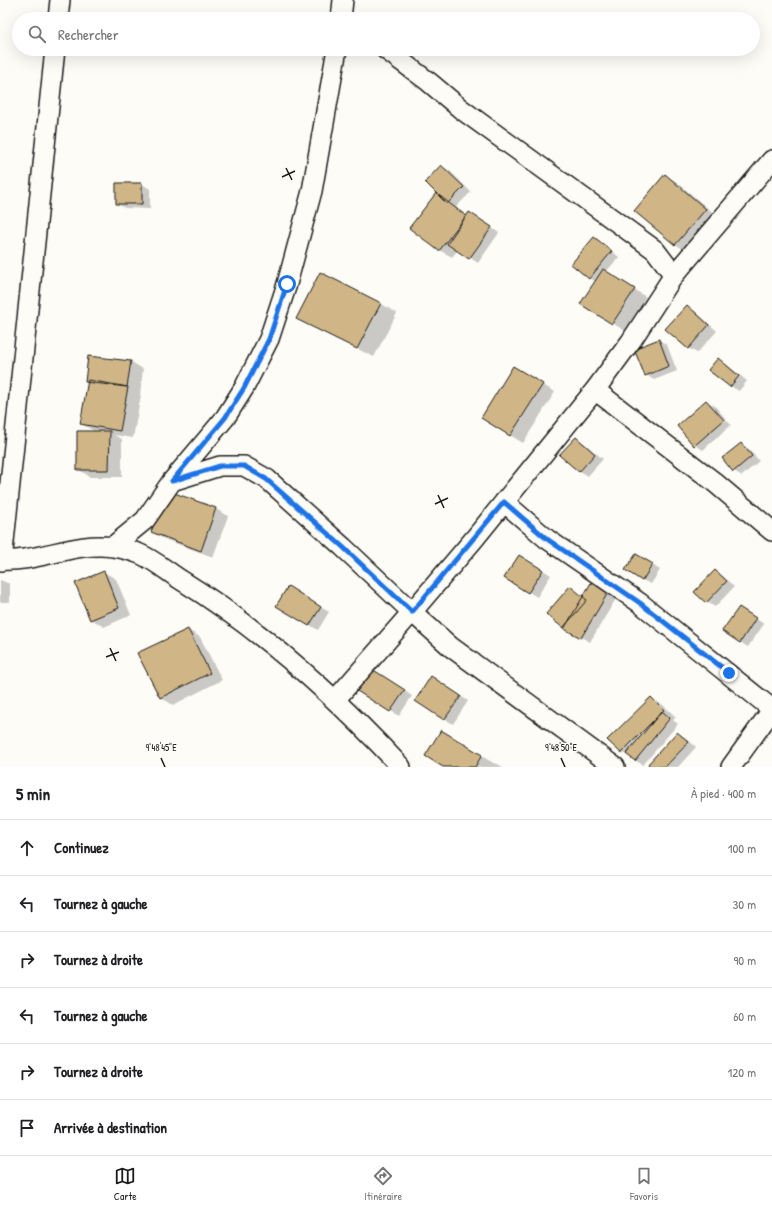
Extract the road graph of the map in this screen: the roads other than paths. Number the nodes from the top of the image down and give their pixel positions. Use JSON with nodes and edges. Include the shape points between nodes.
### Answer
{"nodes":[{"id":1,"x":60,"y":0,"type":"edge"},
{"id":2,"x":343,"y":0,"type":"edge"},
{"id":3,"x":59,"y":12,"type":"edge"},
{"id":4,"x":342,"y":12,"type":"edge"},
{"id":5,"x":54,"y":56,"type":"edge"},
{"id":6,"x":336,"y":56,"type":"edge"},
{"id":7,"x":394,"y":56,"type":"edge"},
{"id":8,"x":772,"y":160,"type":"edge"},
{"id":9,"x":674,"y":275,"type":"junction"},
{"id":10,"x":595,"y":390,"type":"junction"},
{"id":11,"x":172,"y":481,"type":"junction"},
{"id":12,"x":504,"y":502,"type":"junction"},
{"id":13,"x":772,"y":531,"type":"edge"},
{"id":14,"x":112,"y":547,"type":"junction"},
{"id":15,"x":1,"y":560,"type":"edge"},
{"id":16,"x":412,"y":612,"type":"junction"},
{"id":17,"x":335,"y":700,"type":"junction"},
{"id":18,"x":772,"y":709,"type":"edge"},
{"id":19,"x":401,"y":767,"type":"edge"},
{"id":20,"x":615,"y":767,"type":"edge"},
{"id":21,"x":732,"y":767,"type":"edge"}],
"edges":[{"from":1,"to":3,"type":"street"},
{"from":2,"to":4,"type":"street"},
{"from":5,"to":15,"type":"street"},
{"from":6,"to":11,"type":"street","via":[[312,190],[287,284],[269,339],[244,388],[225,418]]},
{"from":7,"to":9,"type":"street","via":[[461,109],[643,240],[655,250]]},
{"from":8,"to":9,"type":"street"},
{"from":9,"to":10,"type":"street"},
{"from":10,"to":12,"type":"street"},
{"from":10,"to":13,"type":"street","via":[[713,481]]},
{"from":11,"to":14,"type":"street","via":[[146,520]]},
{"from":11,"to":16,"type":"street","via":[[220,466],[244,466],[272,484]]},
{"from":12,"to":16,"type":"street"},
{"from":12,"to":18,"type":"street","via":[[547,539],[640,603]]},
{"from":14,"to":15,"type":"street","via":[[82,547],[35,558]]},
{"from":14,"to":17,"type":"street","via":[[139,554],[202,593],[266,639]]},
{"from":16,"to":17,"type":"street"},
{"from":16,"to":20,"type":"street","via":[[451,647]]},
{"from":17,"to":19,"type":"street"},
{"from":18,"to":21,"type":"street"}]}
